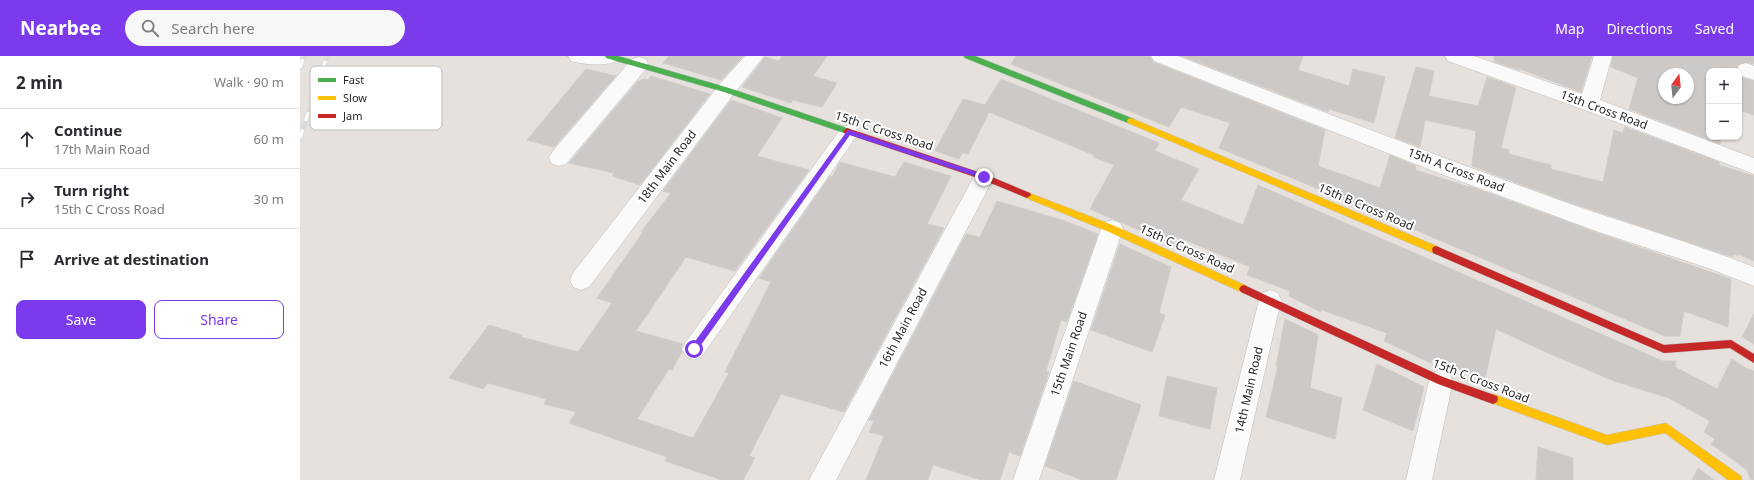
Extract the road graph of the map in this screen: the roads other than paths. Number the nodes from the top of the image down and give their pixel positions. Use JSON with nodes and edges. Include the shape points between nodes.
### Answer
{"nodes":[{"id":1,"x":577,"y":56,"type":"edge"},
{"id":2,"x":608,"y":56,"type":"edge"},
{"id":3,"x":755,"y":56,"type":"edge"},
{"id":4,"x":968,"y":56,"type":"edge"},
{"id":5,"x":1160,"y":56,"type":"edge"},
{"id":6,"x":1603,"y":56,"type":"edge"},
{"id":7,"x":1465,"y":58,"type":"edge"},
{"id":8,"x":639,"y":64,"type":"junction"},
{"id":9,"x":726,"y":90,"type":"junction"},
{"id":10,"x":1590,"y":104,"type":"junction"},
{"id":11,"x":849,"y":132,"type":"junction"},
{"id":12,"x":559,"y":158,"type":"dead end"},
{"id":13,"x":1754,"y":166,"type":"edge"},
{"id":14,"x":984,"y":177,"type":"junction"},
{"id":15,"x":1112,"y":229,"type":"junction"},
{"id":16,"x":1754,"y":277,"type":"edge"},
{"id":17,"x":582,"y":280,"type":"dead end"},
{"id":18,"x":1270,"y":300,"type":"junction"},
{"id":19,"x":694,"y":349,"type":"dead end"},
{"id":20,"x":1754,"y":358,"type":"edge"},
{"id":21,"x":1441,"y":381,"type":"junction"},
{"id":22,"x":822,"y":480,"type":"edge"},
{"id":23,"x":1026,"y":480,"type":"edge"},
{"id":24,"x":1227,"y":480,"type":"edge"},
{"id":25,"x":1419,"y":480,"type":"edge"},
{"id":26,"x":1737,"y":480,"type":"edge"}],
"edges":[{"from":1,"to":2,"type":"street"},
{"from":2,"to":8,"type":"street","name":"15th C Cross Road"},
{"from":3,"to":9,"type":"street","name":"18th Main Road"},
{"from":4,"to":20,"type":"street","name":"15th B Cross Road","via":[[1254,172],[1664,349],[1731,344]]},
{"from":5,"to":16,"type":"street","name":"15th A Cross Road","via":[[1448,168]]},
{"from":6,"to":10,"type":"street"},
{"from":7,"to":10,"type":"street","name":"15th Cross Road"},
{"from":8,"to":9,"type":"street","name":"15th C Cross Road"},
{"from":8,"to":12,"type":"street"},
{"from":9,"to":11,"type":"street","name":"15th C Cross Road"},
{"from":9,"to":17,"type":"street","name":"18th Main Road"},
{"from":10,"to":13,"type":"street","name":"15th Cross Road"},
{"from":11,"to":14,"type":"street","name":"15th C Cross Road"},
{"from":11,"to":19,"type":"street"},
{"from":14,"to":15,"type":"street","name":"15th C Cross Road"},
{"from":14,"to":22,"type":"street","name":"16th Main Road"},
{"from":15,"to":18,"type":"street","name":"15th C Cross Road"},
{"from":15,"to":23,"type":"street","name":"15th Main Road"},
{"from":18,"to":21,"type":"street","name":"15th C Cross Road"},
{"from":18,"to":24,"type":"street","name":"14th Main Road"},
{"from":21,"to":25,"type":"street"},
{"from":21,"to":26,"type":"street","name":"15th C Cross Road","via":[[1607,440],[1666,428]]}]}
